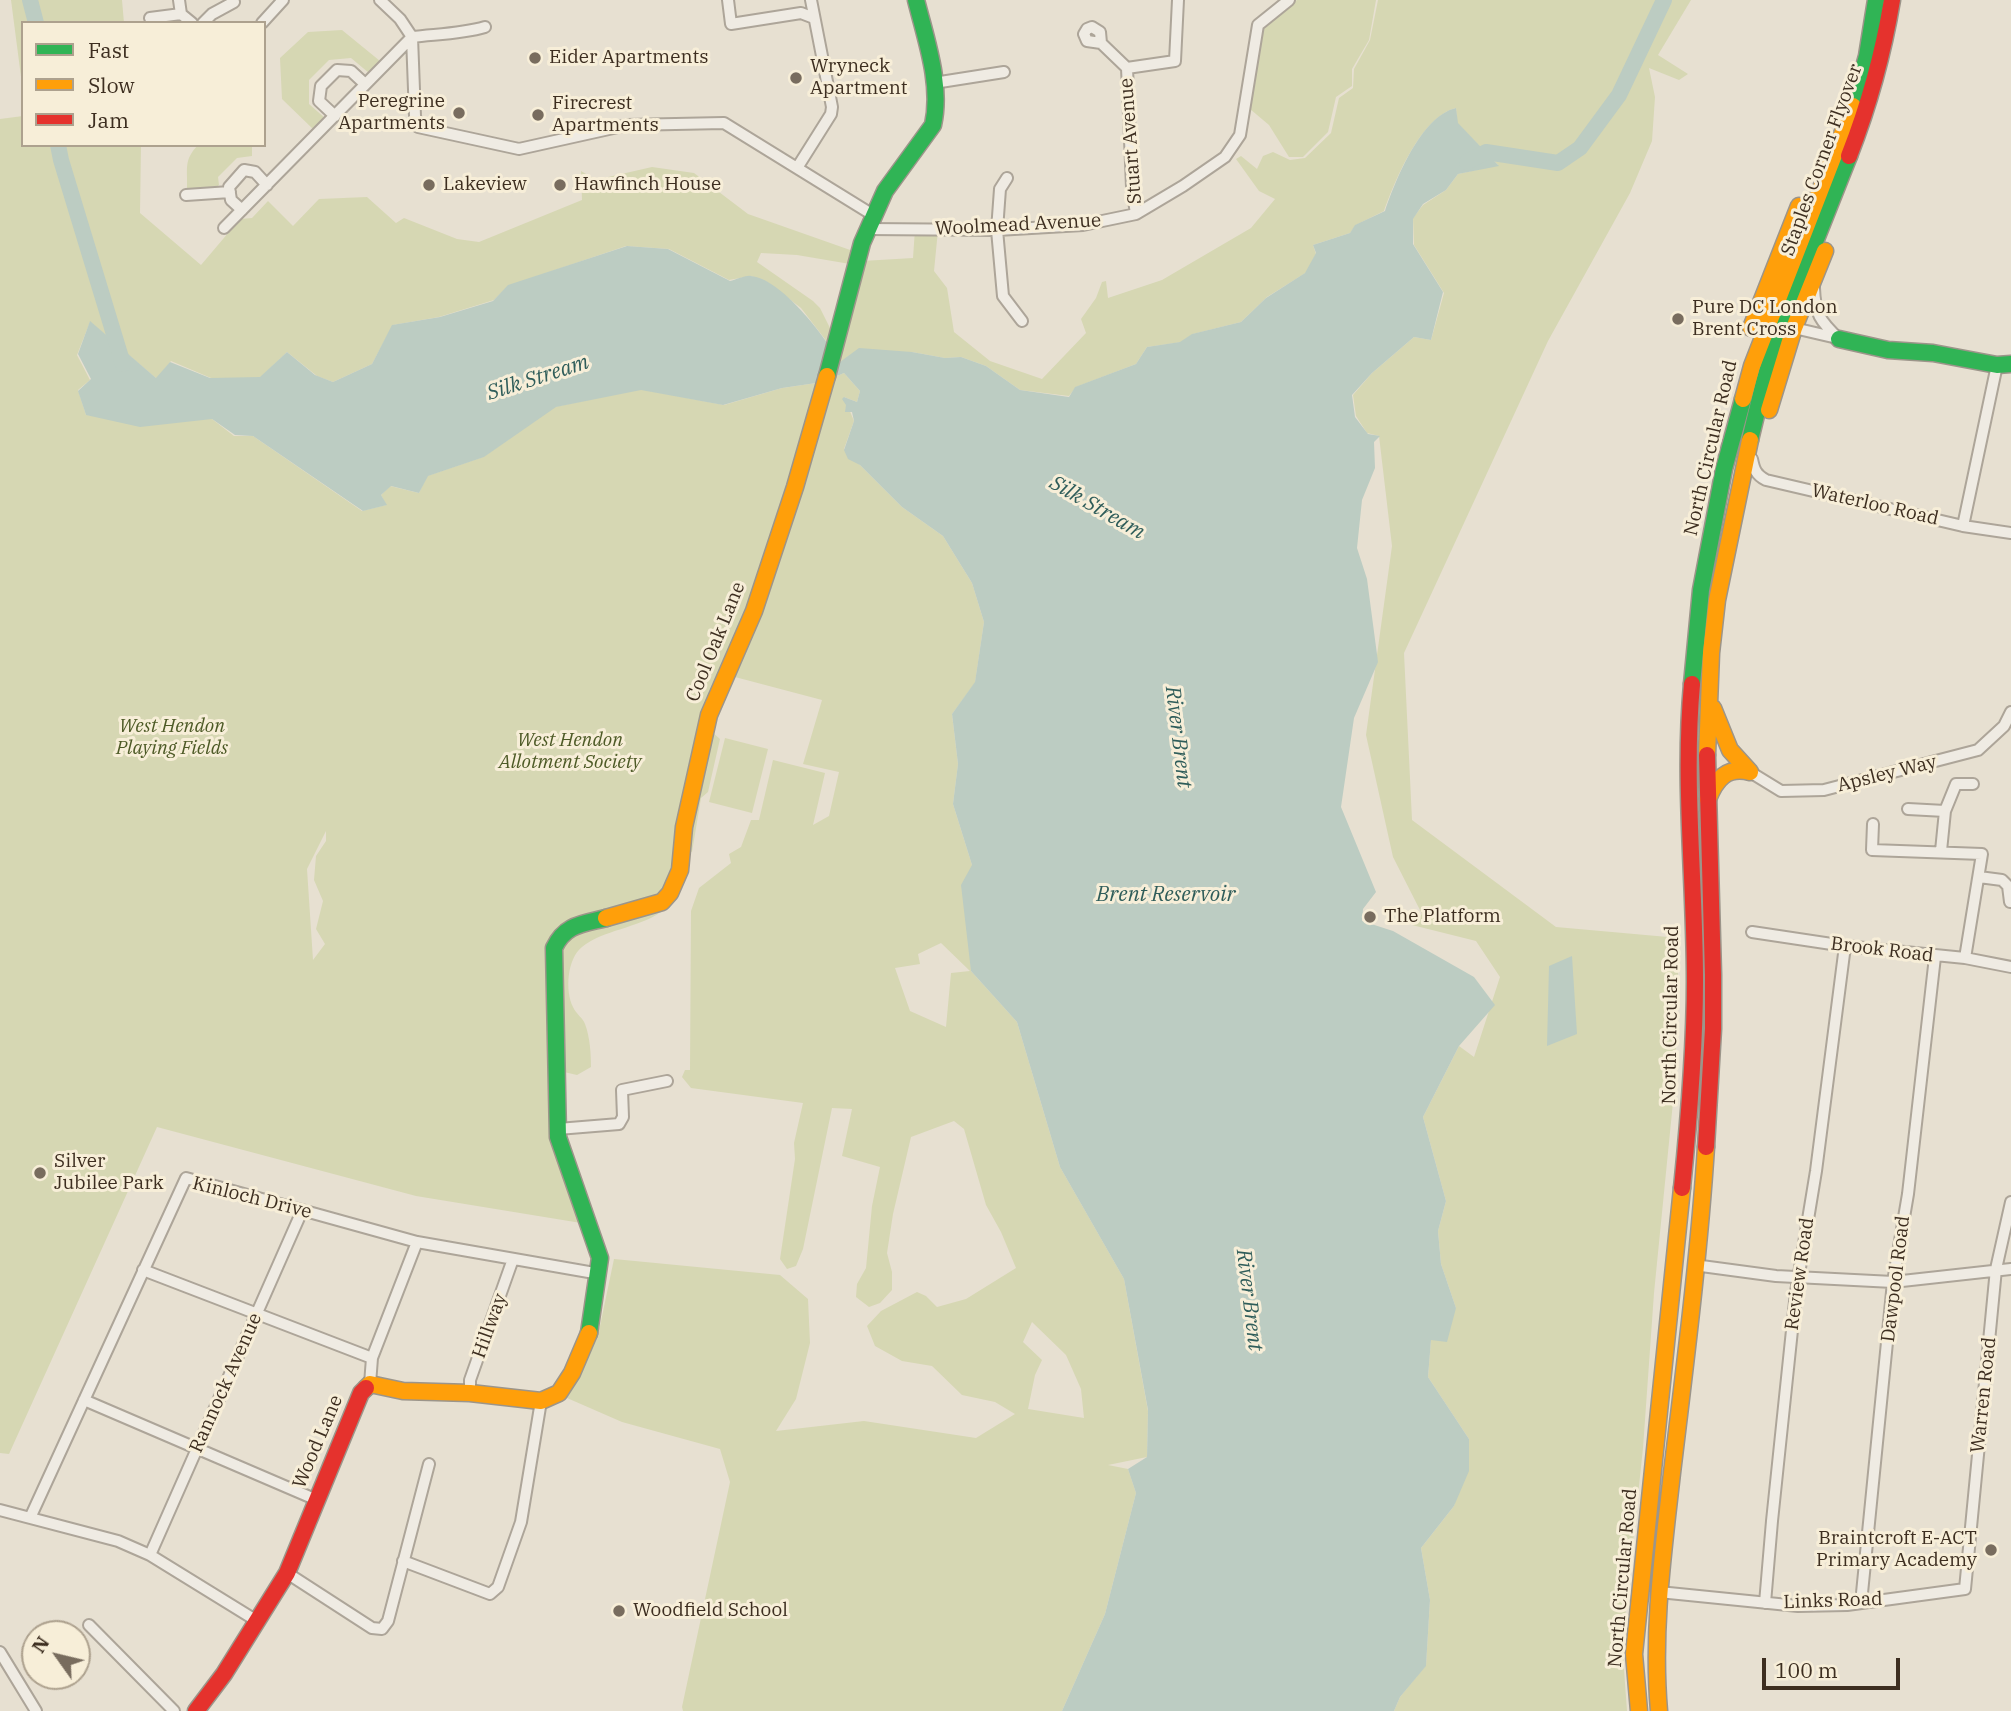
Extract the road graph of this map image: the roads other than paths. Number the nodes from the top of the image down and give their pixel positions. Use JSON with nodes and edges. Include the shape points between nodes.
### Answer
{"nodes":[{"id":1,"x":179,"y":0,"type":"edge"},
{"id":2,"x":283,"y":0,"type":"edge"},
{"id":3,"x":380,"y":0,"type":"edge"},
{"id":4,"x":728,"y":0,"type":"edge"},
{"id":5,"x":811,"y":0,"type":"edge"},
{"id":6,"x":916,"y":0,"type":"edge"},
{"id":7,"x":1178,"y":0,"type":"edge"},
{"id":8,"x":1289,"y":0,"type":"edge"},
{"id":9,"x":1871,"y":0,"type":"edge"},
{"id":10,"x":1877,"y":0,"type":"edge"},
{"id":11,"x":1892,"y":0,"type":"edge"},
{"id":12,"x":1898,"y":0,"type":"edge"},
{"id":13,"x":234,"y":2,"type":"dead end"},
{"id":14,"x":181,"y":14,"type":"junction"},
{"id":15,"x":150,"y":18,"type":"dead end"},
{"id":16,"x":814,"y":18,"type":"junction"},
{"id":17,"x":190,"y":21,"type":"edge"},
{"id":18,"x":205,"y":21,"type":"edge"},
{"id":19,"x":264,"y":21,"type":"edge"},
{"id":20,"x":485,"y":27,"type":"dead end"},
{"id":21,"x":412,"y":37,"type":"junction"},
{"id":22,"x":1101,"y":43,"type":"dead end"},
{"id":23,"x":1127,"y":68,"type":"junction"},
{"id":24,"x":1004,"y":72,"type":"dead end"},
{"id":25,"x":934,"y":83,"type":"junction"},
{"id":26,"x":365,"y":85,"type":"junction"},
{"id":27,"x":335,"y":116,"type":"junction"},
{"id":28,"x":1849,"y":137,"type":"junction"},
{"id":29,"x":797,"y":168,"type":"junction"},
{"id":30,"x":1007,"y":178,"type":"dead end"},
{"id":31,"x":267,"y":185,"type":"junction"},
{"id":32,"x":230,"y":192,"type":"junction"},
{"id":33,"x":186,"y":195,"type":"dead end"},
{"id":34,"x":242,"y":210,"type":"junction"},
{"id":35,"x":1136,"y":215,"type":"junction"},
{"id":36,"x":870,"y":222,"type":"junction"},
{"id":37,"x":224,"y":228,"type":"dead end"},
{"id":38,"x":997,"y":230,"type":"junction"},
{"id":39,"x":1813,"y":282,"type":"junction"},
{"id":40,"x":1022,"y":321,"type":"dead end"},
{"id":41,"x":1780,"y":329,"type":"junction"},
{"id":42,"x":1839,"y":339,"type":"junction"},
{"id":43,"x":2004,"y":365,"type":"edge"},
{"id":44,"x":1752,"y":459,"type":"junction"},
{"id":45,"x":1724,"y":469,"type":"junction"},
{"id":46,"x":1736,"y":504,"type":"junction"},
{"id":47,"x":1963,"y":526,"type":"junction"},
{"id":48,"x":2011,"y":533,"type":"edge"},
{"id":49,"x":1709,"y":695,"type":"junction"},
{"id":50,"x":2011,"y":712,"type":"edge"},
{"id":51,"x":1750,"y":772,"type":"junction"},
{"id":52,"x":1973,"y":784,"type":"dead end"},
{"id":53,"x":1708,"y":800,"type":"junction"},
{"id":54,"x":1908,"y":808,"type":"dead end"},
{"id":55,"x":1945,"y":811,"type":"junction"},
{"id":56,"x":1873,"y":824,"type":"dead end"},
{"id":57,"x":1941,"y":851,"type":"junction"},
{"id":58,"x":1979,"y":877,"type":"junction"},
{"id":59,"x":2010,"y":902,"type":"edge"},
{"id":60,"x":1752,"y":932,"type":"dead end"},
{"id":61,"x":1844,"y":947,"type":"junction"},
{"id":62,"x":1935,"y":957,"type":"junction"},
{"id":63,"x":1965,"y":958,"type":"junction"},
{"id":64,"x":2011,"y":967,"type":"edge"},
{"id":65,"x":667,"y":1081,"type":"dead end"},
{"id":66,"x":558,"y":1129,"type":"junction"},
{"id":67,"x":2011,"y":1202,"type":"edge"},
{"id":68,"x":302,"y":1210,"type":"junction"},
{"id":69,"x":417,"y":1242,"type":"junction"},
{"id":70,"x":513,"y":1259,"type":"junction"},
{"id":71,"x":1694,"y":1265,"type":"junction"},
{"id":72,"x":1996,"y":1269,"type":"junction"},
{"id":73,"x":2011,"y":1269,"type":"edge"},
{"id":74,"x":143,"y":1270,"type":"junction"},
{"id":75,"x":600,"y":1274,"type":"junction"},
{"id":76,"x":1798,"y":1276,"type":"junction"},
{"id":77,"x":1893,"y":1282,"type":"junction"},
{"id":78,"x":257,"y":1314,"type":"junction"},
{"id":79,"x":372,"y":1358,"type":"junction"},
{"id":80,"x":370,"y":1384,"type":"junction"},
{"id":81,"x":470,"y":1393,"type":"junction"},
{"id":82,"x":84,"y":1400,"type":"junction"},
{"id":83,"x":541,"y":1401,"type":"junction"},
{"id":84,"x":197,"y":1449,"type":"junction"},
{"id":85,"x":429,"y":1464,"type":"dead end"},
{"id":86,"x":317,"y":1500,"type":"junction"},
{"id":87,"x":0,"y":1510,"type":"edge"},
{"id":88,"x":30,"y":1518,"type":"junction"},
{"id":89,"x":150,"y":1555,"type":"junction"},
{"id":90,"x":403,"y":1561,"type":"junction"},
{"id":91,"x":287,"y":1573,"type":"junction"},
{"id":92,"x":1965,"y":1589,"type":"joint"},
{"id":93,"x":1659,"y":1592,"type":"junction"},
{"id":94,"x":1861,"y":1602,"type":"junction"},
{"id":95,"x":1765,"y":1603,"type":"junction"},
{"id":96,"x":257,"y":1621,"type":"junction"},
{"id":97,"x":91,"y":1627,"type":"edge"},
{"id":98,"x":0,"y":1652,"type":"edge"},
{"id":99,"x":205,"y":1706,"type":"edge"},
{"id":100,"x":36,"y":1711,"type":"edge"},
{"id":101,"x":174,"y":1711,"type":"edge"},
{"id":102,"x":1639,"y":1711,"type":"edge"},
{"id":103,"x":1658,"y":1711,"type":"edge"}],
"edges":[{"from":1,"to":14,"type":"street"},
{"from":2,"to":19,"type":"street"},
{"from":3,"to":21,"type":"street"},
{"from":4,"to":16,"type":"street","via":[[731,24],[801,13]]},
{"from":5,"to":16,"type":"street"},
{"from":6,"to":25,"type":"main road","name":"Cool Oak Lane"},
{"from":7,"to":23,"type":"street","name":"Stuart Avenue","via":[[1175,61]]},
{"from":8,"to":35,"type":"street","name":"Woolmead Avenue","via":[[1258,25],[1240,135],[1226,157]]},
{"from":9,"to":45,"type":"main road","via":[[1834,119],[1742,355],[1728,406]]},
{"from":10,"to":28,"type":"main road","name":"Staples Corner Flyover"},
{"from":11,"to":28,"type":"main road","name":"Staples Corner Flyover","via":[[1878,74]]},
{"from":12,"to":39,"type":"main road","via":[[1897,48],[1886,90]]},
{"from":13,"to":18,"type":"street"},
{"from":14,"to":15,"type":"street"},
{"from":14,"to":17,"type":"street"},
{"from":16,"to":29,"type":"street","via":[[832,107]]},
{"from":20,"to":21,"type":"street"},
{"from":21,"to":26,"type":"street"},
{"from":21,"to":29,"type":"street","via":[[418,127],[519,149],[627,125],[724,123]]},
{"from":22,"to":23,"type":"street","name":"Stuart Avenue"},
{"from":23,"to":35,"type":"street","name":"Stuart Avenue"},
{"from":24,"to":25,"type":"street"},
{"from":25,"to":36,"type":"main road","name":"Cool Oak Lane","via":[[937,108],[933,125],[885,191]]},
{"from":26,"to":27,"type":"street"},
{"from":26,"to":27,"type":"street","via":[[351,71],[337,70],[321,86],[319,101]]},
{"from":27,"to":31,"type":"street"},
{"from":28,"to":41,"type":"main road","name":"Staples Corner Flyover"},
{"from":29,"to":36,"type":"street"},
{"from":30,"to":38,"type":"street","via":[[1000,189]]},
{"from":31,"to":32,"type":"street","via":[[255,172],[244,170],[229,187]]},
{"from":31,"to":34,"type":"street"},
{"from":32,"to":33,"type":"street"},
{"from":32,"to":34,"type":"street","via":[[231,200]]},
{"from":34,"to":37,"type":"street"},
{"from":35,"to":38,"type":"street","name":"Woolmead Avenue","via":[[1083,225]]},
{"from":36,"to":38,"type":"street","name":"Woolmead Avenue"},
{"from":36,"to":66,"type":"main road","name":"Cool Oak Lane","via":[[795,487],[754,611],[709,715],[684,827],[680,870],[670,893],[662,902],[572,927],[556,940]]},
{"from":38,"to":40,"type":"street","via":[[1003,296]]},
{"from":39,"to":41,"type":"main road"},
{"from":39,"to":42,"type":"street","via":[[1815,311]]},
{"from":41,"to":42,"type":"street"},
{"from":41,"to":44,"type":"main road"},
{"from":41,"to":45,"type":"main road","name":"North Circular Road","via":[[1752,366]]},
{"from":41,"to":46,"type":"main road","name":"North Circular Road","via":[[1766,370]]},
{"from":42,"to":43,"type":"main road"},
{"from":43,"to":47,"type":"street"},
{"from":44,"to":46,"type":"main road"},
{"from":44,"to":47,"type":"street","name":"Waterloo Road","via":[[1754,470],[1766,480]]},
{"from":45,"to":102,"type":"main road","name":"North Circular Road","via":[[1701,590],[1688,729],[1693,1052],[1634,1654]]},
{"from":46,"to":49,"type":"main road","name":"North Circular Road","via":[[1717,603]]},
{"from":47,"to":48,"type":"street","name":"Waterloo Road"},
{"from":49,"to":51,"type":"main road","via":[[1722,736]]},
{"from":49,"to":53,"type":"main road","name":"North Circular Road"},
{"from":50,"to":51,"type":"street","name":"Apsley Way","via":[[2004,726],[1978,750],[1824,790],[1781,791]]},
{"from":51,"to":53,"type":"main road","via":[[1727,772]]},
{"from":52,"to":55,"type":"street","via":[[1956,784]]},
{"from":53,"to":71,"type":"main road","name":"North Circular Road","via":[[1713,1035]]},
{"from":54,"to":55,"type":"street"},
{"from":55,"to":57,"type":"street"},
{"from":56,"to":57,"type":"street","via":[[1872,850]]},
{"from":57,"to":58,"type":"street","via":[[1982,854]]},
{"from":58,"to":59,"type":"street","via":[[2003,880]]},
{"from":58,"to":63,"type":"street"},
{"from":60,"to":61,"type":"street","name":"Brook Road"},
{"from":61,"to":62,"type":"street","name":"Brook Road"},
{"from":61,"to":76,"type":"street","name":"Review Road"},
{"from":62,"to":63,"type":"street","name":"Brook Road"},
{"from":62,"to":77,"type":"street","name":"Dawpool Road","via":[[1908,1194]]},
{"from":63,"to":64,"type":"street","name":"Brook Road"},
{"from":65,"to":66,"type":"street","via":[[622,1090],[623,1117],[618,1124]]},
{"from":66,"to":75,"type":"main road","name":"Cool Oak Lane","via":[[600,1258]]},
{"from":67,"to":72,"type":"street","name":"Warren Road"},
{"from":68,"to":69,"type":"street","name":"Kinloch Drive"},
{"from":68,"to":74,"type":"street","name":"Kinloch Drive","via":[[186,1178]]},
{"from":68,"to":78,"type":"street","name":"Rannock Avenue"},
{"from":69,"to":70,"type":"street","name":"Kinloch Drive"},
{"from":69,"to":79,"type":"street"},
{"from":70,"to":75,"type":"street","name":"Kinloch Drive"},
{"from":70,"to":81,"type":"street","name":"Hillway","via":[[470,1380]]},
{"from":71,"to":76,"type":"street"},
{"from":71,"to":93,"type":"main road","name":"North Circular Road"},
{"from":72,"to":73,"type":"street"},
{"from":72,"to":77,"type":"street"},
{"from":72,"to":92,"type":"street","name":"Warren Road"},
{"from":74,"to":78,"type":"street"},
{"from":74,"to":82,"type":"street","name":"Kinloch Drive"},
{"from":75,"to":83,"type":"main road","name":"Cool Oak Lane","via":[[592,1328],[584,1348],[564,1386]]},
{"from":76,"to":77,"type":"street"},
{"from":76,"to":95,"type":"street","name":"Review Road"},
{"from":77,"to":94,"type":"street","name":"Dawpool Road"},
{"from":78,"to":79,"type":"street"},
{"from":78,"to":84,"type":"street","name":"Rannock Avenue"},
{"from":79,"to":80,"type":"street"},
{"from":80,"to":81,"type":"main road","name":"Wood Lane","via":[[403,1391]]},
{"from":80,"to":86,"type":"main road","name":"Wood Lane","via":[[361,1393]]},
{"from":81,"to":83,"type":"main road","name":"Wood Lane"},
{"from":82,"to":84,"type":"street"},
{"from":82,"to":88,"type":"street","name":"Kinloch Drive"},
{"from":83,"to":90,"type":"street","via":[[522,1522],[498,1587],[489,1594]]},
{"from":84,"to":86,"type":"street"},
{"from":84,"to":89,"type":"street","name":"Rannock Avenue"},
{"from":85,"to":90,"type":"street"},
{"from":86,"to":91,"type":"main road","name":"Wood Lane"},
{"from":87,"to":88,"type":"street"},
{"from":88,"to":89,"type":"street","via":[[118,1541]]},
{"from":89,"to":96,"type":"street"},
{"from":90,"to":91,"type":"street","via":[[382,1629],[372,1628]]},
{"from":91,"to":96,"type":"main road","name":"Wood Lane"},
{"from":92,"to":94,"type":"street","name":"Links Road"},
{"from":93,"to":95,"type":"street","name":"Links Road"},
{"from":93,"to":103,"type":"main road","name":"North Circular Road","via":[[1655,1645]]},
{"from":94,"to":95,"type":"street","name":"Links Road"},
{"from":96,"to":99,"type":"main road","name":"Wood Lane"},
{"from":97,"to":101,"type":"street"},
{"from":98,"to":100,"type":"street"}]}
